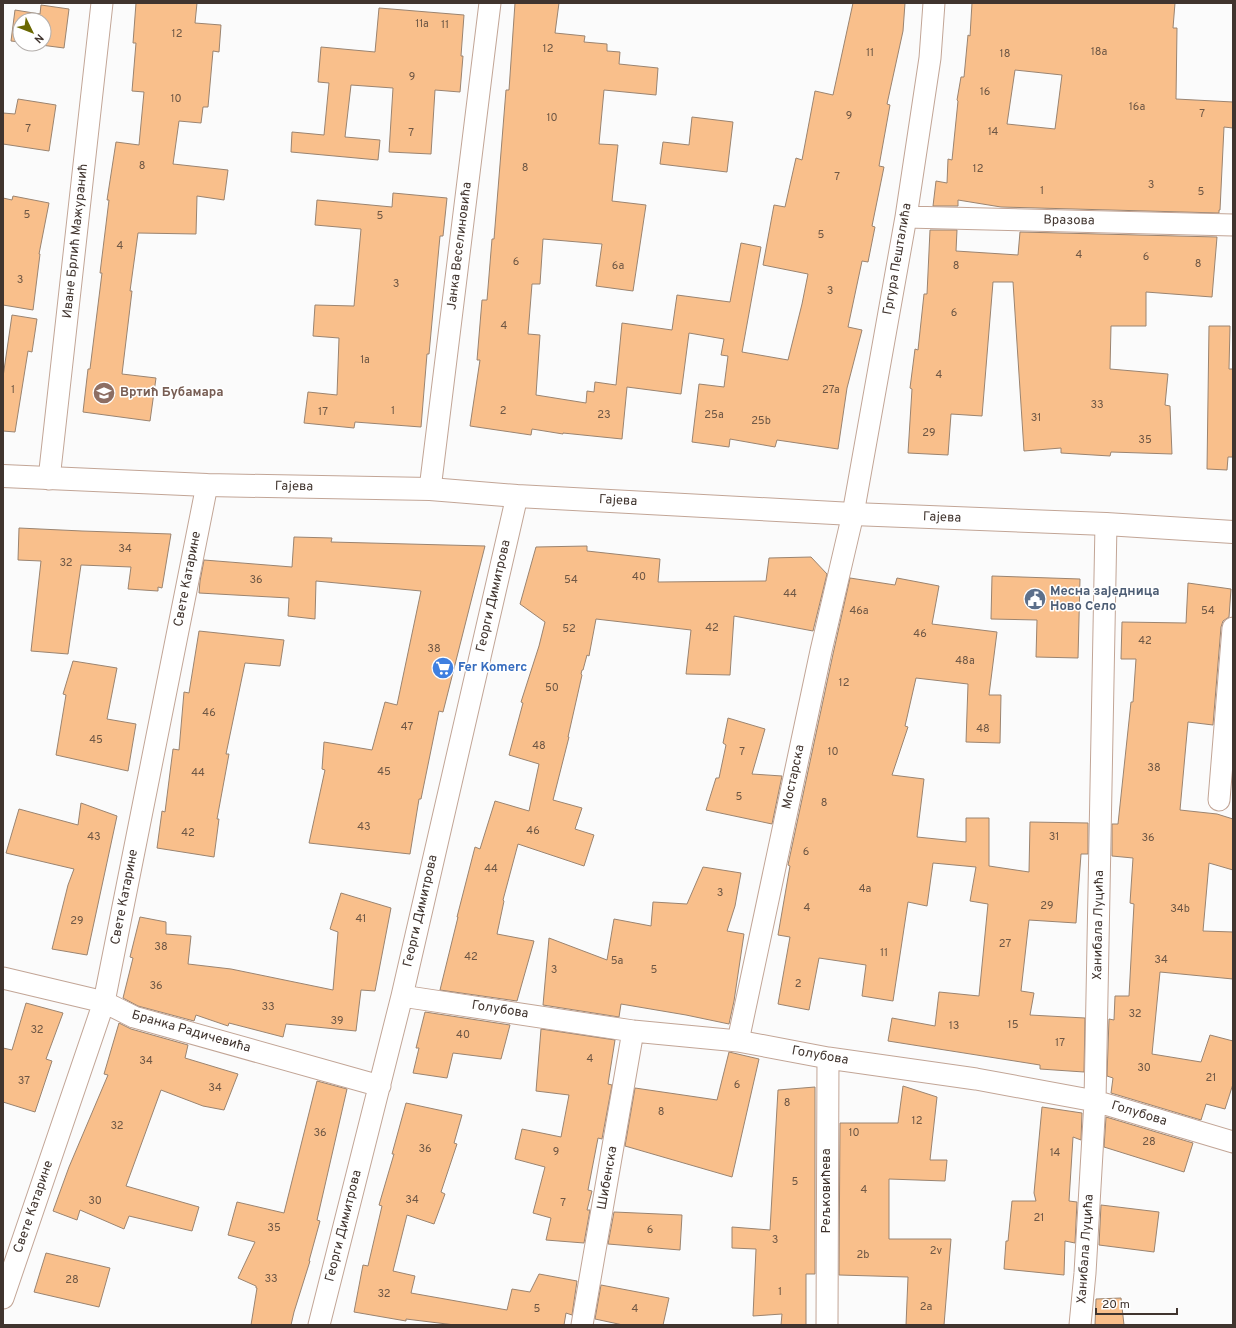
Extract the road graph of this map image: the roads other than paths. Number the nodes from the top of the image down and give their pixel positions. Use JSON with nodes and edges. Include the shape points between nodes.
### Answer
{"nodes":[{"id":1,"x":102,"y":3,"type":"edge"},
{"id":2,"x":490,"y":3,"type":"edge"},
{"id":3,"x":934,"y":3,"type":"edge"},
{"id":4,"x":906,"y":217,"type":"junction"},
{"id":5,"x":1233,"y":225,"type":"edge"},
{"id":6,"x":3,"y":476,"type":"edge"},
{"id":7,"x":49,"y":478,"type":"junction"},
{"id":8,"x":207,"y":485,"type":"junction"},
{"id":9,"x":430,"y":489,"type":"junction"},
{"id":10,"x":517,"y":496,"type":"junction"},
{"id":11,"x":853,"y":514,"type":"junction"},
{"id":12,"x":1106,"y":524,"type":"junction"},
{"id":13,"x":1233,"y":532,"type":"edge"},
{"id":14,"x":1233,"y":628,"type":"edge"},
{"id":15,"x":1219,"y":800,"type":"dead end"},
{"id":16,"x":3,"y":978,"type":"edge"},
{"id":17,"x":402,"y":996,"type":"junction"},
{"id":18,"x":104,"y":1002,"type":"junction"},
{"id":19,"x":633,"y":1031,"type":"junction"},
{"id":20,"x":738,"y":1041,"type":"junction"},
{"id":21,"x":828,"y":1058,"type":"junction"},
{"id":22,"x":380,"y":1086,"type":"junction"},
{"id":23,"x":1095,"y":1101,"type":"junction"},
{"id":24,"x":1233,"y":1142,"type":"edge"},
{"id":25,"x":4,"y":1292,"type":"edge"},
{"id":26,"x":319,"y":1325,"type":"edge"},
{"id":27,"x":582,"y":1325,"type":"edge"},
{"id":28,"x":827,"y":1325,"type":"edge"},
{"id":29,"x":1080,"y":1325,"type":"edge"}],
"edges":[{"from":1,"to":7,"type":"street","name":"Иване Брлић Мажуранић"},
{"from":2,"to":9,"type":"street","name":"Јанка Веселиновића"},
{"from":3,"to":4,"type":"street","name":"Гргура Пешталића","via":[[930,58]]},
{"from":4,"to":5,"type":"street","name":"Вразова"},
{"from":4,"to":11,"type":"street","name":"Гргура Пешталића"},
{"from":6,"to":7,"type":"street","name":"Гајева"},
{"from":7,"to":8,"type":"street","name":"Гајева"},
{"from":8,"to":9,"type":"street","name":"Гајева"},
{"from":8,"to":18,"type":"street","name":"Свете Катарине"},
{"from":9,"to":10,"type":"street","name":"Гајева"},
{"from":10,"to":11,"type":"street","name":"Гајева"},
{"from":10,"to":17,"type":"street","name":"Георги Димитрова"},
{"from":11,"to":12,"type":"street","name":"Гајева"},
{"from":11,"to":20,"type":"street","name":"Мостарска"},
{"from":12,"to":13,"type":"street","name":"Гајева"},
{"from":12,"to":23,"type":"street","name":"Ханибала Луцића"},
{"from":14,"to":15,"type":"street"},
{"from":16,"to":18,"type":"street","name":"Бранка Радичевића"},
{"from":17,"to":19,"type":"street","name":"Голубова"},
{"from":17,"to":22,"type":"street","name":"Георги Димитрова"},
{"from":18,"to":22,"type":"street","name":"Бранка Радичевића","via":[[134,1017]]},
{"from":18,"to":25,"type":"street","name":"Свете Катарине"},
{"from":19,"to":20,"type":"street","name":"Голубова"},
{"from":19,"to":27,"type":"street","name":"Шибенска"},
{"from":20,"to":21,"type":"street","name":"Голубова"},
{"from":21,"to":23,"type":"street","name":"Голубова","via":[[976,1079]]},
{"from":21,"to":28,"type":"street","name":"Рељковићева"},
{"from":22,"to":26,"type":"street","name":"Георги Димитрова"},
{"from":23,"to":24,"type":"street","name":"Голубова"},
{"from":23,"to":29,"type":"street","name":"Ханибала Луцића"}]}
